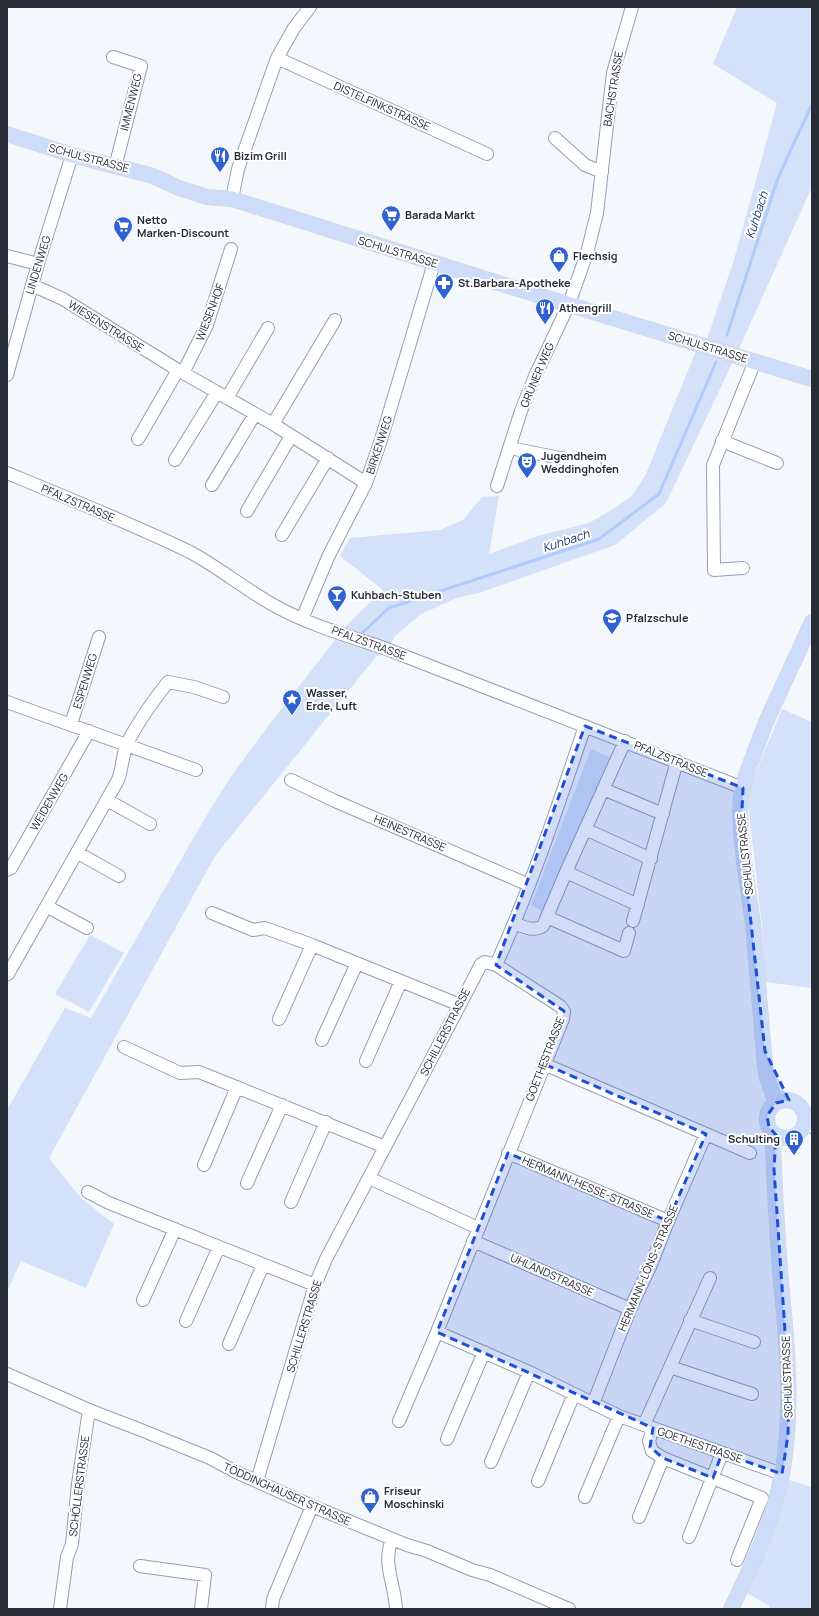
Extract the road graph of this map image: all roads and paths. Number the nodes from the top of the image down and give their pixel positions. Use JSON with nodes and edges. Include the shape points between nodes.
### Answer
{"nodes":[{"id":1,"x":310,"y":7,"type":"edge"},
{"id":2,"x":632,"y":7,"type":"edge"},
{"id":3,"x":113,"y":57,"type":"dead end"},
{"id":4,"x":277,"y":58,"type":"junction"},
{"id":5,"x":7,"y":134,"type":"edge"},
{"id":6,"x":555,"y":138,"type":"dead end"},
{"id":7,"x":487,"y":154,"type":"dead end"},
{"id":8,"x":72,"y":155,"type":"junction"},
{"id":9,"x":115,"y":167,"type":"junction"},
{"id":10,"x":602,"y":172,"type":"junction"},
{"id":11,"x":232,"y":200,"type":"junction"},
{"id":12,"x":231,"y":249,"type":"dead end"},
{"id":13,"x":7,"y":256,"type":"edge"},
{"id":14,"x":434,"y":263,"type":"junction"},
{"id":15,"x":38,"y":264,"type":"junction"},
{"id":16,"x":32,"y":285,"type":"junction"},
{"id":17,"x":570,"y":304,"type":"junction"},
{"id":18,"x":334,"y":320,"type":"dead end"},
{"id":19,"x":268,"y":328,"type":"dead end"},
{"id":20,"x":755,"y":361,"type":"junction"},
{"id":21,"x":181,"y":371,"type":"junction"},
{"id":22,"x":7,"y":375,"type":"edge"},
{"id":23,"x":812,"y":379,"type":"edge"},
{"id":24,"x":222,"y":395,"type":"junction"},
{"id":25,"x":255,"y":414,"type":"junction"},
{"id":26,"x":273,"y":424,"type":"junction"},
{"id":27,"x":291,"y":436,"type":"junction"},
{"id":28,"x":138,"y":439,"type":"dead end"},
{"id":29,"x":722,"y":441,"type":"junction"},
{"id":30,"x":510,"y":448,"type":"junction"},
{"id":31,"x":328,"y":458,"type":"junction"},
{"id":32,"x":175,"y":460,"type":"dead end"},
{"id":33,"x":777,"y":463,"type":"dead end"},
{"id":34,"x":595,"y":465,"type":"dead end"},
{"id":35,"x":7,"y":472,"type":"edge"},
{"id":36,"x":366,"y":482,"type":"junction"},
{"id":37,"x":212,"y":485,"type":"dead end"},
{"id":38,"x":497,"y":486,"type":"dead end"},
{"id":39,"x":247,"y":511,"type":"dead end"},
{"id":40,"x":282,"y":535,"type":"dead end"},
{"id":41,"x":743,"y":568,"type":"dead end"},
{"id":42,"x":302,"y":619,"type":"junction"},
{"id":43,"x":812,"y":622,"type":"edge"},
{"id":44,"x":99,"y":637,"type":"dead end"},
{"id":45,"x":223,"y":697,"type":"dead end"},
{"id":46,"x":7,"y":702,"type":"edge"},
{"id":47,"x":71,"y":724,"type":"junction"},
{"id":48,"x":585,"y":726,"type":"junction"},
{"id":49,"x":89,"y":731,"type":"junction"},
{"id":50,"x":625,"y":741,"type":"junction"},
{"id":51,"x":126,"y":745,"type":"junction"},
{"id":52,"x":677,"y":761,"type":"junction"},
{"id":53,"x":196,"y":770,"type":"dead end"},
{"id":54,"x":291,"y":780,"type":"dead end"},
{"id":55,"x":743,"y":788,"type":"junction"},
{"id":56,"x":603,"y":790,"type":"junction"},
{"id":57,"x":107,"y":800,"type":"junction"},
{"id":58,"x":663,"y":814,"type":"junction"},
{"id":59,"x":150,"y":824,"type":"dead end"},
{"id":60,"x":585,"y":830,"type":"junction"},
{"id":61,"x":78,"y":853,"type":"junction"},
{"id":62,"x":650,"y":859,"type":"junction"},
{"id":63,"x":7,"y":870,"type":"edge"},
{"id":64,"x":566,"y":872,"type":"junction"},
{"id":65,"x":119,"y":876,"type":"dead end"},
{"id":66,"x":529,"y":885,"type":"junction"},
{"id":67,"x":638,"y":905,"type":"junction"},
{"id":68,"x":48,"y":907,"type":"junction"},
{"id":69,"x":212,"y":913,"type":"dead end"},
{"id":70,"x":547,"y":917,"type":"junction"},
{"id":71,"x":633,"y":921,"type":"dead end"},
{"id":72,"x":514,"y":923,"type":"junction"},
{"id":73,"x":87,"y":928,"type":"dead end"},
{"id":74,"x":629,"y":933,"type":"dead end"},
{"id":75,"x":312,"y":945,"type":"junction"},
{"id":76,"x":357,"y":963,"type":"junction"},
{"id":77,"x":496,"y":964,"type":"junction"},
{"id":78,"x":7,"y":974,"type":"edge"},
{"id":79,"x":401,"y":981,"type":"junction"},
{"id":80,"x":460,"y":1005,"type":"junction"},
{"id":81,"x":279,"y":1019,"type":"dead end"},
{"id":82,"x":322,"y":1040,"type":"dead end"},
{"id":83,"x":124,"y":1048,"type":"dead end"},
{"id":84,"x":366,"y":1061,"type":"dead end"},
{"id":85,"x":544,"y":1064,"type":"junction"},
{"id":86,"x":237,"y":1087,"type":"junction"},
{"id":87,"x":782,"y":1101,"type":"junction"},
{"id":88,"x":282,"y":1105,"type":"junction"},
{"id":89,"x":326,"y":1122,"type":"junction"},
{"id":90,"x":808,"y":1126,"type":"edge"},
{"id":91,"x":706,"y":1134,"type":"junction"},
{"id":92,"x":776,"y":1135,"type":"junction"},
{"id":93,"x":386,"y":1147,"type":"junction"},
{"id":94,"x":508,"y":1153,"type":"junction"},
{"id":95,"x":750,"y":1153,"type":"dead end"},
{"id":96,"x":204,"y":1165,"type":"dead end"},
{"id":97,"x":369,"y":1178,"type":"junction"},
{"id":98,"x":247,"y":1183,"type":"dead end"},
{"id":99,"x":88,"y":1192,"type":"dead end"},
{"id":100,"x":292,"y":1202,"type":"dead end"},
{"id":101,"x":668,"y":1220,"type":"junction"},
{"id":102,"x":478,"y":1228,"type":"junction"},
{"id":103,"x":175,"y":1229,"type":"junction"},
{"id":104,"x":473,"y":1241,"type":"junction"},
{"id":105,"x":218,"y":1247,"type":"junction"},
{"id":106,"x":263,"y":1265,"type":"junction"},
{"id":107,"x":710,"y":1278,"type":"dead end"},
{"id":108,"x":315,"y":1285,"type":"junction"},
{"id":109,"x":143,"y":1300,"type":"dead end"},
{"id":110,"x":630,"y":1309,"type":"junction"},
{"id":111,"x":690,"y":1320,"type":"junction"},
{"id":112,"x":186,"y":1321,"type":"dead end"},
{"id":113,"x":437,"y":1332,"type":"junction"},
{"id":114,"x":754,"y":1342,"type":"dead end"},
{"id":115,"x":229,"y":1344,"type":"dead end"},
{"id":116,"x":484,"y":1352,"type":"junction"},
{"id":117,"x":670,"y":1367,"type":"junction"},
{"id":118,"x":529,"y":1372,"type":"junction"},
{"id":119,"x":7,"y":1374,"type":"edge"},
{"id":120,"x":574,"y":1394,"type":"junction"},
{"id":121,"x":752,"y":1394,"type":"dead end"},
{"id":122,"x":593,"y":1404,"type":"junction"},
{"id":123,"x":89,"y":1410,"type":"junction"},
{"id":124,"x":619,"y":1416,"type":"junction"},
{"id":125,"x":399,"y":1421,"type":"dead end"},
{"id":126,"x":648,"y":1427,"type":"junction"},
{"id":127,"x":447,"y":1439,"type":"dead end"},
{"id":128,"x":722,"y":1452,"type":"junction"},
{"id":129,"x":663,"y":1458,"type":"junction"},
{"id":130,"x":492,"y":1462,"type":"dead end"},
{"id":131,"x":782,"y":1474,"type":"junction"},
{"id":132,"x":713,"y":1478,"type":"junction"},
{"id":133,"x":257,"y":1481,"type":"junction"},
{"id":134,"x":538,"y":1481,"type":"dead end"},
{"id":135,"x":585,"y":1497,"type":"dead end"},
{"id":136,"x":312,"y":1506,"type":"junction"},
{"id":137,"x":639,"y":1517,"type":"dead end"},
{"id":138,"x":689,"y":1537,"type":"dead end"},
{"id":139,"x":392,"y":1539,"type":"junction"},
{"id":140,"x":737,"y":1560,"type":"dead end"},
{"id":141,"x":140,"y":1566,"type":"dead end"},
{"id":142,"x":60,"y":1609,"type":"edge"},
{"id":143,"x":201,"y":1609,"type":"edge"},
{"id":144,"x":272,"y":1609,"type":"edge"},
{"id":145,"x":396,"y":1609,"type":"edge"},
{"id":146,"x":569,"y":1609,"type":"edge"},
{"id":147,"x":731,"y":1609,"type":"edge"}],
"edges":[{"from":1,"to":4,"type":"street","via":[[294,28]]},
{"from":2,"to":10,"type":"street","name":"BACHSTRASSE","via":[[613,73]]},
{"from":3,"to":9,"type":"street","name":"IMMENWEG","via":[[141,66]]},
{"from":4,"to":7,"type":"street","name":"DISTELFINKSTRASSE"},
{"from":4,"to":11,"type":"street","via":[[238,169]]},
{"from":5,"to":8,"type":"main road","name":"SCHULSTRASSE"},
{"from":6,"to":10,"type":"street","via":[[585,165]]},
{"from":8,"to":9,"type":"main road","name":"SCHULSTRASSE"},
{"from":8,"to":15,"type":"street","name":"LINDENWEG"},
{"from":9,"to":11,"type":"main road","name":"SCHULSTRASSE","via":[[153,176],[207,197]]},
{"from":10,"to":17,"type":"street","name":"BACHSTRASSE","via":[[587,253]]},
{"from":11,"to":14,"type":"main road","name":"SCHULSTRASSE"},
{"from":12,"to":21,"type":"street","name":"WIESENHOF","via":[[207,324]]},
{"from":13,"to":15,"type":"street"},
{"from":14,"to":17,"type":"main road","name":"SCHULSTRASSE"},
{"from":14,"to":36,"type":"street","name":"BIRKENWEG"},
{"from":15,"to":16,"type":"street","name":"LINDENWEG"},
{"from":16,"to":21,"type":"street","name":"WIESENSTRASSE","via":[[63,299]]},
{"from":16,"to":22,"type":"street","name":"LINDENWEG"},
{"from":17,"to":20,"type":"main road","name":"SCHULSTRASSE"},
{"from":17,"to":30,"type":"street","name":"GRÜNER WEG","via":[[534,376]]},
{"from":18,"to":26,"type":"street"},
{"from":19,"to":24,"type":"street"},
{"from":20,"to":23,"type":"main road","name":"SCHULSTRASSE"},
{"from":20,"to":29,"type":"street"},
{"from":21,"to":24,"type":"street","name":"WIESENSTRASSE"},
{"from":21,"to":28,"type":"street"},
{"from":24,"to":25,"type":"street","name":"WIESENSTRASSE"},
{"from":24,"to":32,"type":"street"},
{"from":25,"to":26,"type":"street","name":"WIESENSTRASSE"},
{"from":25,"to":37,"type":"street"},
{"from":26,"to":27,"type":"street","name":"WIESENSTRASSE"},
{"from":27,"to":31,"type":"street","name":"WIESENSTRASSE"},
{"from":27,"to":39,"type":"street"},
{"from":29,"to":33,"type":"street"},
{"from":29,"to":41,"type":"street","via":[[713,465],[714,570]]},
{"from":30,"to":34,"type":"street"},
{"from":30,"to":38,"type":"street","name":"GRÜNER WEG"},
{"from":31,"to":36,"type":"street","name":"WIESENSTRASSE"},
{"from":31,"to":40,"type":"street"},
{"from":35,"to":42,"type":"street","name":"PFALZSTRASSE","via":[[191,553],[277,607]]},
{"from":36,"to":42,"type":"street","name":"BIRKENWEG","via":[[328,556]]},
{"from":42,"to":48,"type":"street","name":"PFALZSTRASSE"},
{"from":43,"to":55,"type":"main road","name":"SCHULSTRASSE","via":[[766,722]]},
{"from":44,"to":47,"type":"street","name":"ESPENWEG"},
{"from":45,"to":51,"type":"street","via":[[194,687],[168,682],[151,702]]},
{"from":46,"to":47,"type":"street"},
{"from":47,"to":49,"type":"street"},
{"from":48,"to":50,"type":"street","name":"PFALZSTRASSE"},
{"from":48,"to":66,"type":"street"},
{"from":49,"to":51,"type":"street"},
{"from":49,"to":63,"type":"street","name":"WEIDENWEG","via":[[11,868]]},
{"from":50,"to":52,"type":"street","name":"PFALZSTRASSE"},
{"from":50,"to":56,"type":"street"},
{"from":51,"to":53,"type":"street"},
{"from":51,"to":57,"type":"street","via":[[123,767]]},
{"from":52,"to":55,"type":"street","name":"PFALZSTRASSE"},
{"from":52,"to":58,"type":"street"},
{"from":54,"to":66,"type":"street","name":"HEINESTRASSE"},
{"from":55,"to":87,"type":"main road","name":"SCHULSTRASSE","via":[[740,811],[742,839],[765,1051],[776,1077]]},
{"from":56,"to":58,"type":"street"},
{"from":56,"to":60,"type":"street"},
{"from":57,"to":59,"type":"street"},
{"from":57,"to":61,"type":"street"},
{"from":58,"to":62,"type":"street"},
{"from":60,"to":62,"type":"street"},
{"from":60,"to":64,"type":"street"},
{"from":61,"to":65,"type":"street"},
{"from":61,"to":68,"type":"street"},
{"from":62,"to":67,"type":"street"},
{"from":64,"to":67,"type":"street"},
{"from":64,"to":70,"type":"street"},
{"from":66,"to":72,"type":"street"},
{"from":67,"to":71,"type":"street"},
{"from":68,"to":73,"type":"street"},
{"from":68,"to":78,"type":"street"},
{"from":69,"to":75,"type":"street","via":[[252,930],[265,928]]},
{"from":70,"to":72,"type":"street","via":[[543,926],[537,930]]},
{"from":70,"to":74,"type":"street","via":[[624,951]]},
{"from":72,"to":77,"type":"street"},
{"from":75,"to":76,"type":"street"},
{"from":75,"to":81,"type":"street"},
{"from":76,"to":79,"type":"street"},
{"from":76,"to":82,"type":"street"},
{"from":77,"to":80,"type":"street","name":"SCHILLERSTRASSE","via":[[481,964]]},
{"from":77,"to":85,"type":"street","name":"GOETHESTRASSE","via":[[564,1011]]},
{"from":79,"to":80,"type":"street"},
{"from":79,"to":84,"type":"street"},
{"from":80,"to":93,"type":"street","name":"SCHILLERSTRASSE"},
{"from":83,"to":86,"type":"street","via":[[180,1073],[199,1072]]},
{"from":85,"to":91,"type":"street"},
{"from":85,"to":94,"type":"street","name":"GOETHESTRASSE"},
{"from":86,"to":88,"type":"street"},
{"from":86,"to":96,"type":"street"},
{"from":87,"to":90,"type":"main road","via":[[795,1102],[803,1112]]},
{"from":87,"to":92,"type":"main road","via":[[768,1111],[767,1116],[769,1127]]},
{"from":88,"to":89,"type":"street"},
{"from":88,"to":98,"type":"street"},
{"from":89,"to":93,"type":"street"},
{"from":89,"to":100,"type":"street"},
{"from":90,"to":92,"type":"main road","via":[[790,1137]]},
{"from":91,"to":95,"type":"street"},
{"from":91,"to":101,"type":"street","name":"HERMANN-LÖNS-STRASSE"},
{"from":92,"to":131,"type":"main road","name":"SCHULSTRASSE","via":[[773,1144],[774,1169],[789,1390],[788,1435]]},
{"from":93,"to":97,"type":"street","name":"SCHILLERSTRASSE"},
{"from":94,"to":101,"type":"street","name":"HERMANN-HESSE-STRASSE"},
{"from":94,"to":102,"type":"street","name":"GOETHESTRASSE"},
{"from":97,"to":102,"type":"street"},
{"from":97,"to":108,"type":"street","name":"SCHILLERSTRASSE"},
{"from":99,"to":103,"type":"street"},
{"from":101,"to":110,"type":"street","name":"HERMANN-LÖNS-STRASSE","via":[[650,1268]]},
{"from":102,"to":104,"type":"street","name":"GOETHESTRASSE"},
{"from":103,"to":105,"type":"street"},
{"from":103,"to":109,"type":"street"},
{"from":104,"to":110,"type":"street","name":"UHLANDSTRASSE"},
{"from":104,"to":113,"type":"street","name":"GOETHESTRASSE"},
{"from":105,"to":106,"type":"street"},
{"from":105,"to":112,"type":"street"},
{"from":106,"to":108,"type":"street"},
{"from":106,"to":115,"type":"street"},
{"from":107,"to":111,"type":"street"},
{"from":108,"to":133,"type":"street","name":"SCHILLERSTRASSE"},
{"from":110,"to":122,"type":"street","name":"HERMANN-LÖNS-STRASSE"},
{"from":111,"to":114,"type":"street"},
{"from":111,"to":117,"type":"street"},
{"from":113,"to":116,"type":"street","name":"GOETHESTRASSE"},
{"from":113,"to":125,"type":"street","name":"GOETHESTRASSE"},
{"from":116,"to":118,"type":"street","name":"GOETHESTRASSE"},
{"from":116,"to":127,"type":"street"},
{"from":117,"to":121,"type":"street"},
{"from":117,"to":126,"type":"street"},
{"from":118,"to":120,"type":"street","name":"GOETHESTRASSE"},
{"from":118,"to":130,"type":"street"},
{"from":119,"to":123,"type":"street","name":"TÖDDINGHAUSER STRASSE"},
{"from":120,"to":122,"type":"street","name":"GOETHESTRASSE"},
{"from":120,"to":134,"type":"street"},
{"from":122,"to":124,"type":"street","name":"GOETHESTRASSE"},
{"from":123,"to":133,"type":"street","name":"TÖDDINGHAUSER STRASSE","via":[[203,1456]]},
{"from":123,"to":142,"type":"street","name":"SCHÖLLERSTRASSE","via":[[72,1544],[67,1557]]},
{"from":124,"to":126,"type":"street","name":"GOETHESTRASSE"},
{"from":124,"to":135,"type":"street"},
{"from":126,"to":128,"type":"street","name":"GOETHESTRASSE"},
{"from":126,"to":129,"type":"street","via":[[650,1447]]},
{"from":128,"to":131,"type":"street","name":"GOETHESTRASSE"},
{"from":128,"to":132,"type":"street"},
{"from":129,"to":132,"type":"street"},
{"from":129,"to":137,"type":"street"},
{"from":131,"to":147,"type":"main road","name":"SCHULSTRASSE","via":[[761,1544]]},
{"from":132,"to":138,"type":"street"},
{"from":132,"to":140,"type":"street","via":[[762,1498]]},
{"from":133,"to":136,"type":"street","name":"TÖDDINGHAUSER STRASSE"},
{"from":136,"to":139,"type":"street","name":"TÖDDINGHAUSER STRASSE"},
{"from":136,"to":144,"type":"street","via":[[273,1599]]},
{"from":139,"to":145,"type":"street","via":[[387,1559]]},
{"from":139,"to":146,"type":"street","name":"TÖDDINGHAUSER STRASSE","via":[[490,1575]]},
{"from":141,"to":143,"type":"street","via":[[205,1575]]}]}
